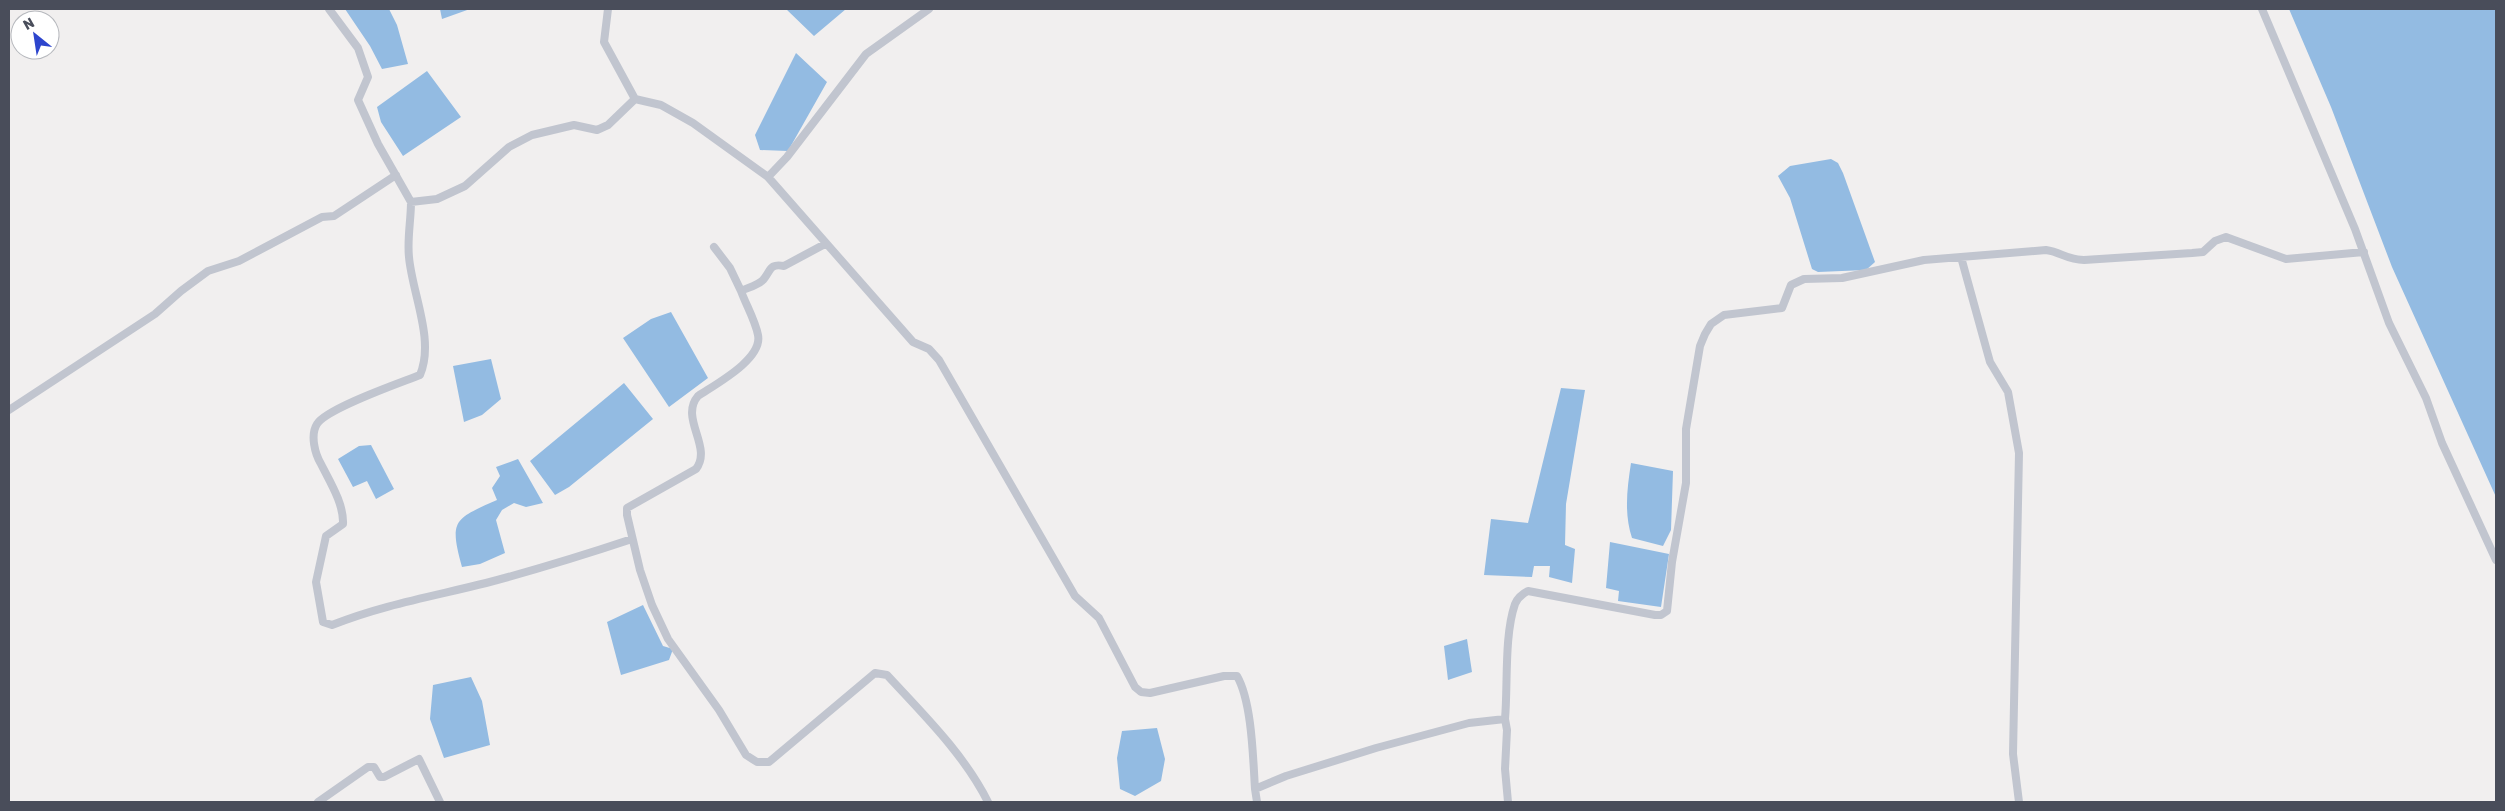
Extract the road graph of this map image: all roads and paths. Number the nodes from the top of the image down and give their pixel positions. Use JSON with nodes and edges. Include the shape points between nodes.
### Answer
{"nodes":[{"id":1,"x":329,"y":9,"type":"edge"},
{"id":2,"x":608,"y":9,"type":"edge"},
{"id":3,"x":929,"y":9,"type":"edge"},
{"id":4,"x":2262,"y":9,"type":"edge"},
{"id":5,"x":635,"y":100,"type":"junction"},
{"id":6,"x":396,"y":175,"type":"junction"},
{"id":7,"x":768,"y":177,"type":"junction"},
{"id":8,"x":411,"y":202,"type":"junction"},
{"id":9,"x":826,"y":244,"type":"junction"},
{"id":10,"x":714,"y":247,"type":"dead end"},
{"id":11,"x":2364,"y":252,"type":"junction"},
{"id":12,"x":1961,"y":257,"type":"junction"},
{"id":13,"x":741,"y":291,"type":"junction"},
{"id":14,"x":9,"y":410,"type":"edge"},
{"id":15,"x":632,"y":538,"type":"junction"},
{"id":16,"x":2496,"y":560,"type":"edge"},
{"id":17,"x":1506,"y":719,"type":"junction"},
{"id":18,"x":1255,"y":789,"type":"junction"},
{"id":19,"x":318,"y":802,"type":"edge"},
{"id":20,"x":440,"y":802,"type":"edge"},
{"id":21,"x":988,"y":802,"type":"edge"},
{"id":22,"x":1257,"y":802,"type":"edge"},
{"id":23,"x":1508,"y":802,"type":"edge"},
{"id":24,"x":2019,"y":802,"type":"edge"}],
"edges":[{"from":1,"to":6,"type":"street","via":[[358,48],[368,77],[358,100]]},
{"from":2,"to":5,"type":"street","via":[[604,42]]},
{"from":3,"to":7,"type":"street","via":[[866,54],[804,136]]},
{"from":4,"to":11,"type":"street"},
{"from":5,"to":7,"type":"street","via":[[661,105],[693,123]]},
{"from":5,"to":8,"type":"street","via":[[608,125],[597,130],[574,125],[532,135],[509,147],[464,186],[437,199]]},
{"from":6,"to":8,"type":"street"},
{"from":6,"to":14,"type":"street","via":[[334,216],[322,217],[239,261],[208,271],[156,314]]},
{"from":7,"to":9,"type":"street"},
{"from":8,"to":15,"type":"street","via":[[409,256],[426,347],[425,364],[420,374],[355,402],[320,420],[315,426],[316,457],[344,515],[343,524],[326,536],[316,582],[323,622],[332,625],[400,602],[486,583]]},
{"from":9,"to":13,"type":"street","via":[[784,266],[776,264],[770,267],[762,280]]},
{"from":9,"to":18,"type":"street","via":[[913,342],[929,349],[939,360],[1075,596],[1099,618],[1135,687],[1150,693],[1237,676],[1243,686]]},
{"from":10,"to":13,"type":"street","via":[[730,268]]},
{"from":11,"to":12,"type":"street","via":[[2286,259],[2226,237],[2215,240],[2203,252],[2192,253],[2069,260],[2046,250]]},
{"from":11,"to":16,"type":"street","via":[[2390,323]]},
{"from":12,"to":17,"type":"street","via":[[1924,260],[1842,278],[1804,280],[1791,285],[1782,308],[1724,315],[1711,324],[1700,346],[1686,429],[1686,483],[1666,611],[1655,615],[1528,591],[1521,594],[1515,604],[1509,648]]},
{"from":12,"to":24,"type":"street","via":[[1990,362],[2008,392],[2019,453],[2013,754]]},
{"from":13,"to":15,"type":"street","via":[[758,334],[758,346],[750,359],[698,396],[692,404],[702,462],[696,469],[628,508]]},
{"from":15,"to":21,"type":"street","via":[[652,605],[668,639],[719,710],[746,755],[757,762],[768,762],[875,673],[881,672],[938,730],[980,786]]},
{"from":17,"to":18,"type":"street","via":[[1469,723],[1418,736],[1286,776]]},
{"from":17,"to":23,"type":"street"},
{"from":18,"to":22,"type":"street"},
{"from":19,"to":20,"type":"street","via":[[368,767],[374,767],[380,777],[384,777],[419,759]]}]}
